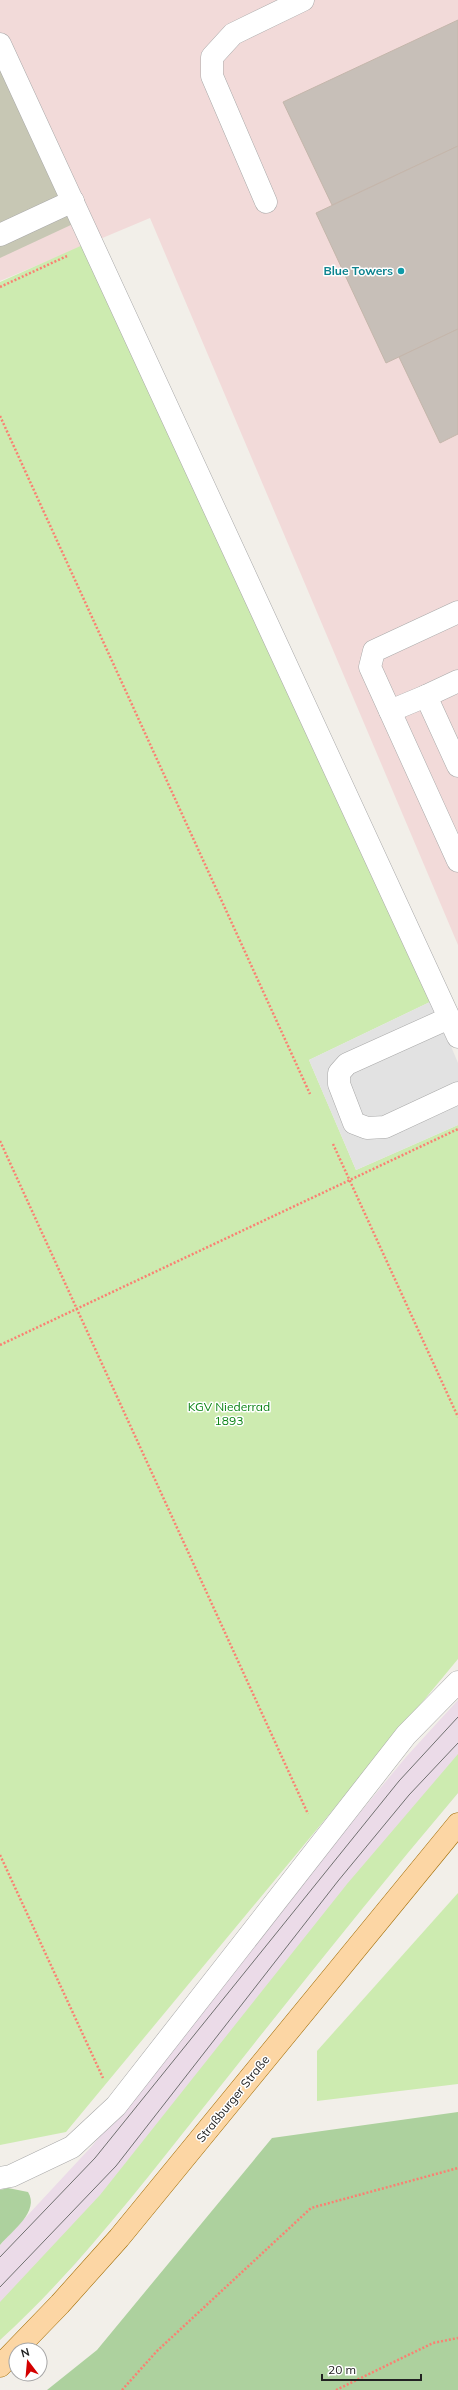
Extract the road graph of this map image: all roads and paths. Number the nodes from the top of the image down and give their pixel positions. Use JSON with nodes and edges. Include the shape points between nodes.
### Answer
{"nodes":[{"id":1,"x":303,"y":0,"type":"edge"},
{"id":2,"x":0,"y":44,"type":"edge"},
{"id":3,"x":73,"y":202,"type":"junction"},
{"id":4,"x":266,"y":202,"type":"dead end"},
{"id":5,"x":0,"y":235,"type":"edge"},
{"id":6,"x":93,"y":245,"type":"junction"},
{"id":7,"x":0,"y":287,"type":"edge"},
{"id":8,"x":0,"y":416,"type":"edge"},
{"id":9,"x":458,"y":612,"type":"edge"},
{"id":10,"x":458,"y":681,"type":"edge"},
{"id":11,"x":426,"y":696,"type":"junction"},
{"id":12,"x":390,"y":711,"type":"junction"},
{"id":13,"x":458,"y":766,"type":"edge"},
{"id":14,"x":458,"y":861,"type":"edge"},
{"id":15,"x":454,"y":1027,"type":"edge"},
{"id":16,"x":458,"y":1093,"type":"edge"},
{"id":17,"x":313,"y":1101,"type":"dead end"},
{"id":18,"x":458,"y":1129,"type":"edge"},
{"id":19,"x":330,"y":1137,"type":"dead end"},
{"id":20,"x":0,"y":1141,"type":"edge"},
{"id":21,"x":350,"y":1180,"type":"junction"},
{"id":22,"x":77,"y":1309,"type":"junction"},
{"id":23,"x":0,"y":1345,"type":"edge"},
{"id":24,"x":458,"y":1416,"type":"edge"},
{"id":25,"x":458,"y":1682,"type":"edge"},
{"id":26,"x":310,"y":1818,"type":"dead end"},
{"id":27,"x":458,"y":1824,"type":"edge"},
{"id":28,"x":0,"y":1855,"type":"edge"},
{"id":29,"x":104,"y":2081,"type":"dead end"},
{"id":30,"x":458,"y":2168,"type":"edge"},
{"id":31,"x":0,"y":2178,"type":"edge"},
{"id":32,"x":458,"y":2338,"type":"edge"},
{"id":33,"x":0,"y":2366,"type":"edge"},
{"id":34,"x":122,"y":2390,"type":"edge"},
{"id":35,"x":336,"y":2390,"type":"edge"}],
"edges":[{"from":1,"to":4,"type":"lane","via":[[233,34],[212,57],[212,76]]},
{"from":2,"to":3,"type":"lane"},
{"from":3,"to":5,"type":"lane"},
{"from":3,"to":6,"type":"lane"},
{"from":6,"to":7,"type":"path"},
{"from":6,"to":15,"type":"lane"},
{"from":8,"to":17,"type":"path"},
{"from":9,"to":12,"type":"lane","via":[[374,651],[370,667]]},
{"from":10,"to":11,"type":"lane"},
{"from":11,"to":12,"type":"lane"},
{"from":11,"to":13,"type":"lane"},
{"from":12,"to":14,"type":"lane"},
{"from":15,"to":16,"type":"lane","via":[[348,1064],[339,1073],[338,1084],[354,1122],[367,1128],[385,1127]]},
{"from":18,"to":21,"type":"path"},
{"from":19,"to":21,"type":"path"},
{"from":20,"to":22,"type":"path"},
{"from":21,"to":22,"type":"path"},
{"from":21,"to":24,"type":"path"},
{"from":22,"to":23,"type":"path"},
{"from":22,"to":26,"type":"path"},
{"from":25,"to":31,"type":"lane","via":[[406,1735],[116,2106],[72,2147],[11,2176]]},
{"from":27,"to":33,"type":"main road","name":"Straßburger Straße","via":[[119,2238]]},
{"from":28,"to":29,"type":"path"},
{"from":30,"to":34,"type":"path","via":[[311,2208],[157,2351]]},
{"from":32,"to":35,"type":"path","via":[[433,2343]]}]}
